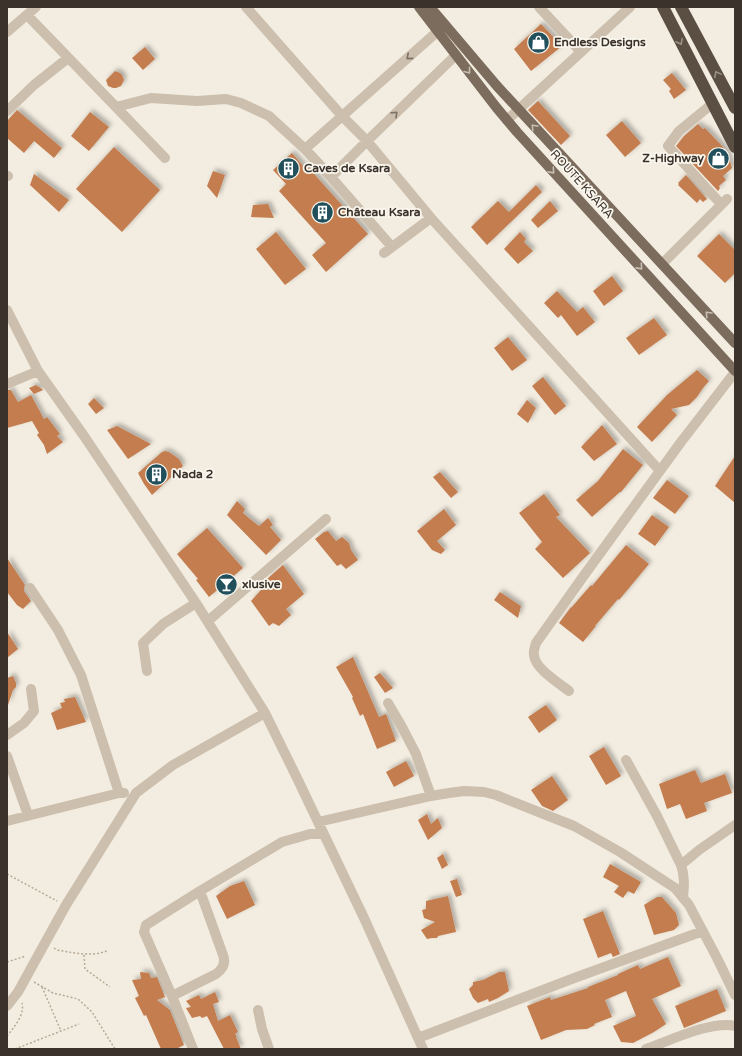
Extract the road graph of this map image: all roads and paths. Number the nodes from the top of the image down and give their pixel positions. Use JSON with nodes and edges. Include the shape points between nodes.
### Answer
{"nodes":[{"id":1,"x":36,"y":7,"type":"edge"},
{"id":2,"x":246,"y":7,"type":"edge"},
{"id":3,"x":419,"y":7,"type":"edge"},
{"id":4,"x":430,"y":7,"type":"edge"},
{"id":5,"x":539,"y":7,"type":"edge"},
{"id":6,"x":663,"y":7,"type":"edge"},
{"id":7,"x":681,"y":7,"type":"edge"},
{"id":8,"x":627,"y":8,"type":"edge"},
{"id":9,"x":27,"y":15,"type":"junction"},
{"id":10,"x":442,"y":28,"type":"junction"},
{"id":11,"x":7,"y":32,"type":"edge"},
{"id":12,"x":465,"y":48,"type":"junction"},
{"id":13,"x":581,"y":52,"type":"junction"},
{"id":14,"x":456,"y":56,"type":"junction"},
{"id":15,"x":68,"y":58,"type":"junction"},
{"id":16,"x":712,"y":104,"type":"junction"},
{"id":17,"x":116,"y":107,"type":"junction"},
{"id":18,"x":735,"y":108,"type":"edge"},
{"id":19,"x":518,"y":110,"type":"junction"},
{"id":20,"x":7,"y":111,"type":"edge"},
{"id":21,"x":342,"y":116,"type":"junction"},
{"id":22,"x":507,"y":120,"type":"junction"},
{"id":23,"x":367,"y":141,"type":"junction"},
{"id":24,"x":735,"y":147,"type":"edge"},
{"id":25,"x":305,"y":149,"type":"junction"},
{"id":26,"x":164,"y":158,"type":"dead end"},
{"id":27,"x":331,"y":177,"type":"junction"},
{"id":28,"x":431,"y":218,"type":"junction"},
{"id":29,"x":662,"y":264,"type":"junction"},
{"id":30,"x":7,"y":310,"type":"edge"},
{"id":31,"x":735,"y":343,"type":"edge"},
{"id":32,"x":38,"y":371,"type":"junction"},
{"id":33,"x":735,"y":371,"type":"edge"},
{"id":34,"x":7,"y":384,"type":"edge"},
{"id":35,"x":660,"y":471,"type":"junction"},
{"id":36,"x":326,"y":519,"type":"dead end"},
{"id":37,"x":30,"y":588,"type":"dead end"},
{"id":38,"x":196,"y":604,"type":"junction"},
{"id":39,"x":208,"y":621,"type":"junction"},
{"id":40,"x":147,"y":671,"type":"dead end"},
{"id":41,"x":31,"y":689,"type":"dead end"},
{"id":42,"x":569,"y":691,"type":"dead end"},
{"id":43,"x":388,"y":703,"type":"dead end"},
{"id":44,"x":265,"y":713,"type":"junction"},
{"id":45,"x":7,"y":735,"type":"edge"},
{"id":46,"x":7,"y":756,"type":"edge"},
{"id":47,"x":626,"y":760,"type":"dead end"},
{"id":48,"x":119,"y":793,"type":"junction"},
{"id":49,"x":136,"y":793,"type":"junction"},
{"id":50,"x":431,"y":796,"type":"junction"},
{"id":51,"x":28,"y":815,"type":"junction"},
{"id":52,"x":7,"y":821,"type":"edge"},
{"id":53,"x":318,"y":822,"type":"junction"},
{"id":54,"x":735,"y":825,"type":"edge"},
{"id":55,"x":324,"y":834,"type":"junction"},
{"id":56,"x":681,"y":865,"type":"junction"},
{"id":57,"x":7,"y":874,"type":"edge"},
{"id":58,"x":200,"y":891,"type":"junction"},
{"id":59,"x":683,"y":898,"type":"junction"},
{"id":60,"x":66,"y":905,"type":"junction"},
{"id":61,"x":703,"y":931,"type":"junction"},
{"id":62,"x":46,"y":942,"type":"junction"},
{"id":63,"x":107,"y":951,"type":"dead end"},
{"id":64,"x":40,"y":952,"type":"junction"},
{"id":65,"x":84,"y":955,"type":"junction"},
{"id":66,"x":7,"y":962,"type":"edge"},
{"id":67,"x":25,"y":978,"type":"junction"},
{"id":68,"x":42,"y":987,"type":"junction"},
{"id":69,"x":110,"y":987,"type":"dead end"},
{"id":70,"x":19,"y":989,"type":"junction"},
{"id":71,"x":735,"y":995,"type":"edge"},
{"id":72,"x":172,"y":996,"type":"junction"},
{"id":73,"x":7,"y":1006,"type":"edge"},
{"id":74,"x":258,"y":1010,"type":"dead end"},
{"id":75,"x":78,"y":1024,"type":"dead end"},
{"id":76,"x":735,"y":1026,"type":"edge"},
{"id":77,"x":61,"y":1031,"type":"junction"},
{"id":78,"x":7,"y":1036,"type":"edge"},
{"id":79,"x":418,"y":1038,"type":"junction"},
{"id":80,"x":15,"y":1049,"type":"edge"},
{"id":81,"x":115,"y":1049,"type":"edge"},
{"id":82,"x":193,"y":1049,"type":"edge"},
{"id":83,"x":268,"y":1049,"type":"edge"},
{"id":84,"x":423,"y":1049,"type":"edge"},
{"id":85,"x":646,"y":1049,"type":"edge"}],
"edges":[{"from":1,"to":9,"type":"street"},
{"from":2,"to":21,"type":"street"},
{"from":3,"to":10,"type":"main road","name":"ROUTE KSARA"},
{"from":4,"to":10,"type":"main road","name":"ROUTE KSARA"},
{"from":5,"to":13,"type":"street"},
{"from":6,"to":16,"type":"highway","one_way":true},
{"from":18,"to":7,"type":"highway","one_way":true},
{"from":8,"to":13,"type":"street"},
{"from":9,"to":11,"type":"street"},
{"from":9,"to":15,"type":"street"},
{"from":10,"to":12,"type":"main road","name":"ROUTE KSARA"},
{"from":10,"to":14,"type":"main road","name":"ROUTE KSARA"},
{"from":10,"to":21,"type":"street","one_way":true},
{"from":12,"to":14,"type":"main road"},
{"from":12,"to":19,"type":"main road","name":"ROUTE KSARA"},
{"from":13,"to":19,"type":"street"},
{"from":14,"to":22,"type":"main road","name":"ROUTE KSARA","one_way":true},
{"from":23,"to":14,"type":"street","one_way":true},
{"from":15,"to":17,"type":"street"},
{"from":15,"to":20,"type":"street"},
{"from":16,"to":24,"type":"highway"},
{"from":16,"to":29,"type":"street","via":[[679,131],[668,146],[724,201]]},
{"from":17,"to":25,"type":"street","via":[[151,98],[197,101],[226,99],[268,116]]},
{"from":17,"to":26,"type":"street"},
{"from":19,"to":22,"type":"street"},
{"from":29,"to":19,"type":"main road","name":"ROUTE KSARA","one_way":true},
{"from":21,"to":23,"type":"street"},
{"from":21,"to":25,"type":"street"},
{"from":22,"to":33,"type":"main road","name":"ROUTE KSARA","one_way":true},
{"from":23,"to":27,"type":"street"},
{"from":23,"to":28,"type":"street"},
{"from":25,"to":27,"type":"street"},
{"from":27,"to":28,"type":"street","via":[[388,250]]},
{"from":28,"to":35,"type":"street"},
{"from":31,"to":29,"type":"main road","name":"ROUTE KSARA","one_way":true},
{"from":30,"to":32,"type":"street"},
{"from":32,"to":34,"type":"street"},
{"from":32,"to":38,"type":"street"},
{"from":33,"to":35,"type":"street"},
{"from":35,"to":42,"type":"street","via":[[536,643],[533,654],[537,664]]},
{"from":36,"to":39,"type":"street"},
{"from":37,"to":48,"type":"street","via":[[58,630],[81,675]]},
{"from":38,"to":39,"type":"street"},
{"from":38,"to":40,"type":"street","via":[[163,624],[143,643]]},
{"from":39,"to":44,"type":"street"},
{"from":41,"to":45,"type":"street","via":[[34,711],[24,723]]},
{"from":43,"to":50,"type":"street","via":[[416,754]]},
{"from":44,"to":49,"type":"street","via":[[173,765]]},
{"from":44,"to":53,"type":"street"},
{"from":46,"to":51,"type":"street"},
{"from":47,"to":56,"type":"street"},
{"from":48,"to":49,"type":"street"},
{"from":48,"to":51,"type":"street"},
{"from":49,"to":60,"type":"street"},
{"from":50,"to":53,"type":"street"},
{"from":50,"to":59,"type":"street","via":[[464,791],[484,792],[574,826],[675,888]]},
{"from":51,"to":52,"type":"street"},
{"from":53,"to":55,"type":"street"},
{"from":54,"to":56,"type":"street"},
{"from":55,"to":58,"type":"street","via":[[310,834],[282,842]]},
{"from":55,"to":79,"type":"street"},
{"from":56,"to":59,"type":"street","via":[[685,883]]},
{"from":57,"to":60,"type":"path"},
{"from":58,"to":72,"type":"street","via":[[224,963],[216,974]]},
{"from":58,"to":72,"type":"street","via":[[146,925],[144,932]]},
{"from":59,"to":61,"type":"street"},
{"from":60,"to":62,"type":"street"},
{"from":61,"to":71,"type":"street"},
{"from":61,"to":79,"type":"street"},
{"from":62,"to":64,"type":"street"},
{"from":62,"to":65,"type":"path","via":[[57,950]]},
{"from":63,"to":65,"type":"path"},
{"from":64,"to":66,"type":"path"},
{"from":64,"to":67,"type":"street"},
{"from":65,"to":69,"type":"path","via":[[85,969]]},
{"from":67,"to":68,"type":"path"},
{"from":67,"to":70,"type":"street"},
{"from":68,"to":77,"type":"path"},
{"from":68,"to":81,"type":"path","via":[[53,993],[78,999],[92,1012]]},
{"from":70,"to":73,"type":"street"},
{"from":70,"to":78,"type":"path","via":[[24,1008]]},
{"from":72,"to":82,"type":"street"},
{"from":74,"to":83,"type":"street"},
{"from":75,"to":77,"type":"path"},
{"from":76,"to":85,"type":"street","via":[[699,1029]]},
{"from":77,"to":80,"type":"path"},
{"from":79,"to":84,"type":"street"}]}
